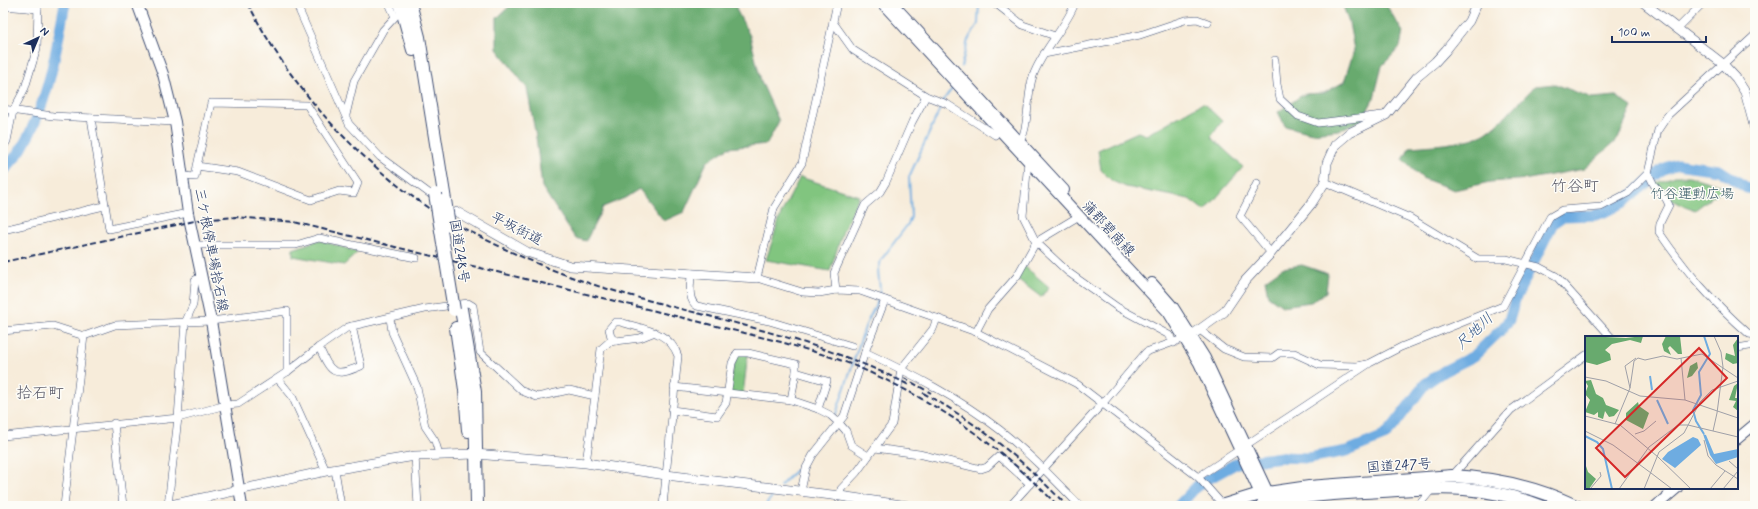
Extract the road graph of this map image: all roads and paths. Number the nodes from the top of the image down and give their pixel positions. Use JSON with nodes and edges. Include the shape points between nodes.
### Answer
{"nodes":[{"id":1,"x":136,"y":3,"type":"edge"},
{"id":2,"x":296,"y":3,"type":"edge"},
{"id":3,"x":389,"y":3,"type":"edge"},
{"id":4,"x":400,"y":3,"type":"edge"},
{"id":5,"x":410,"y":3,"type":"edge"},
{"id":6,"x":836,"y":3,"type":"edge"},
{"id":7,"x":882,"y":3,"type":"edge"},
{"id":8,"x":892,"y":3,"type":"edge"},
{"id":9,"x":991,"y":3,"type":"edge"},
{"id":10,"x":1075,"y":3,"type":"edge"},
{"id":11,"x":1477,"y":3,"type":"edge"},
{"id":12,"x":1644,"y":3,"type":"edge"},
{"id":13,"x":1703,"y":3,"type":"edge"},
{"id":14,"x":3,"y":6,"type":"edge"},
{"id":15,"x":38,"y":6,"type":"edge"},
{"id":16,"x":833,"y":22,"type":"junction"},
{"id":17,"x":1208,"y":23,"type":"dead end"},
{"id":18,"x":1677,"y":29,"type":"junction"},
{"id":19,"x":1755,"y":35,"type":"edge"},
{"id":20,"x":1055,"y":36,"type":"junction"},
{"id":21,"x":1044,"y":54,"type":"junction"},
{"id":22,"x":1275,"y":60,"type":"dead end"},
{"id":23,"x":1723,"y":64,"type":"junction"},
{"id":24,"x":926,"y":96,"type":"junction"},
{"id":25,"x":3,"y":109,"type":"edge"},
{"id":26,"x":13,"y":111,"type":"junction"},
{"id":27,"x":346,"y":115,"type":"junction"},
{"id":28,"x":1386,"y":115,"type":"junction"},
{"id":29,"x":91,"y":118,"type":"junction"},
{"id":30,"x":175,"y":122,"type":"junction"},
{"id":31,"x":996,"y":126,"type":"junction"},
{"id":32,"x":1755,"y":128,"type":"edge"},
{"id":33,"x":1018,"y":145,"type":"junction"},
{"id":34,"x":3,"y":146,"type":"edge"},
{"id":35,"x":1028,"y":161,"type":"junction"},
{"id":36,"x":197,"y":166,"type":"junction"},
{"id":37,"x":1648,"y":174,"type":"junction"},
{"id":38,"x":184,"y":176,"type":"junction"},
{"id":39,"x":1325,"y":182,"type":"junction"},
{"id":40,"x":1257,"y":183,"type":"dead end"},
{"id":41,"x":440,"y":197,"type":"junction"},
{"id":42,"x":104,"y":206,"type":"junction"},
{"id":43,"x":457,"y":212,"type":"joint"},
{"id":44,"x":188,"y":213,"type":"junction"},
{"id":45,"x":1079,"y":216,"type":"junction"},
{"id":46,"x":3,"y":230,"type":"edge"},
{"id":47,"x":1036,"y":242,"type":"junction"},
{"id":48,"x":194,"y":245,"type":"junction"},
{"id":49,"x":1271,"y":253,"type":"junction"},
{"id":50,"x":416,"y":258,"type":"dead end"},
{"id":51,"x":1525,"y":264,"type":"junction"},
{"id":52,"x":691,"y":273,"type":"junction"},
{"id":53,"x":202,"y":276,"type":"junction"},
{"id":54,"x":757,"y":278,"type":"junction"},
{"id":55,"x":836,"y":290,"type":"junction"},
{"id":56,"x":880,"y":299,"type":"junction"},
{"id":57,"x":390,"y":318,"type":"junction"},
{"id":58,"x":937,"y":318,"type":"junction"},
{"id":59,"x":211,"y":321,"type":"junction"},
{"id":60,"x":185,"y":323,"type":"junction"},
{"id":61,"x":352,"y":326,"type":"junction"},
{"id":62,"x":3,"y":331,"type":"edge"},
{"id":63,"x":655,"y":332,"type":"junction"},
{"id":64,"x":976,"y":332,"type":"junction"},
{"id":65,"x":1193,"y":335,"type":"junction"},
{"id":66,"x":1755,"y":335,"type":"edge"},
{"id":67,"x":84,"y":336,"type":"junction"},
{"id":68,"x":1610,"y":336,"type":"edge"},
{"id":69,"x":616,"y":341,"type":"junction"},
{"id":70,"x":1174,"y":343,"type":"junction"},
{"id":71,"x":1755,"y":345,"type":"edge"},
{"id":72,"x":319,"y":346,"type":"junction"},
{"id":73,"x":852,"y":346,"type":"dead end"},
{"id":74,"x":1738,"y":348,"type":"edge"},
{"id":75,"x":865,"y":352,"type":"junction"},
{"id":76,"x":1585,"y":356,"type":"edge"},
{"id":77,"x":1370,"y":363,"type":"junction"},
{"id":78,"x":901,"y":369,"type":"junction"},
{"id":79,"x":287,"y":372,"type":"junction"},
{"id":80,"x":796,"y":372,"type":"junction"},
{"id":81,"x":278,"y":379,"type":"junction"},
{"id":82,"x":674,"y":387,"type":"junction"},
{"id":83,"x":727,"y":393,"type":"junction"},
{"id":84,"x":595,"y":396,"type":"junction"},
{"id":85,"x":791,"y":400,"type":"junction"},
{"id":86,"x":1103,"y":403,"type":"junction"},
{"id":87,"x":226,"y":405,"type":"junction"},
{"id":88,"x":818,"y":409,"type":"junction"},
{"id":89,"x":672,"y":410,"type":"junction"},
{"id":90,"x":178,"y":418,"type":"junction"},
{"id":91,"x":114,"y":423,"type":"junction"},
{"id":92,"x":839,"y":423,"type":"junction"},
{"id":93,"x":1755,"y":424,"type":"edge"},
{"id":94,"x":74,"y":428,"type":"junction"},
{"id":95,"x":3,"y":436,"type":"edge"},
{"id":96,"x":1738,"y":438,"type":"edge"},
{"id":97,"x":875,"y":448,"type":"junction"},
{"id":98,"x":439,"y":454,"type":"junction"},
{"id":99,"x":472,"y":454,"type":"junction"},
{"id":100,"x":415,"y":456,"type":"junction"},
{"id":101,"x":868,"y":456,"type":"junction"},
{"id":102,"x":1247,"y":457,"type":"junction"},
{"id":103,"x":586,"y":463,"type":"junction"},
{"id":104,"x":1044,"y":468,"type":"junction"},
{"id":105,"x":331,"y":470,"type":"junction"},
{"id":106,"x":666,"y":475,"type":"junction"},
{"id":107,"x":1452,"y":476,"type":"junction"},
{"id":108,"x":1201,"y":480,"type":"junction"},
{"id":109,"x":1030,"y":484,"type":"junction"},
{"id":110,"x":1433,"y":488,"type":"junction"},
{"id":111,"x":1677,"y":489,"type":"edge"},
{"id":112,"x":239,"y":490,"type":"junction"},
{"id":113,"x":801,"y":491,"type":"junction"},
{"id":114,"x":1537,"y":492,"type":"junction"},
{"id":115,"x":840,"y":496,"type":"junction"},
{"id":116,"x":1267,"y":502,"type":"edge"},
{"id":117,"x":64,"y":506,"type":"edge"},
{"id":118,"x":122,"y":506,"type":"edge"},
{"id":119,"x":167,"y":506,"type":"edge"},
{"id":120,"x":242,"y":506,"type":"edge"},
{"id":121,"x":341,"y":506,"type":"edge"},
{"id":122,"x":418,"y":506,"type":"edge"},
{"id":123,"x":469,"y":506,"type":"edge"},
{"id":124,"x":477,"y":506,"type":"edge"},
{"id":125,"x":663,"y":506,"type":"edge"},
{"id":126,"x":908,"y":506,"type":"edge"},
{"id":127,"x":1010,"y":506,"type":"edge"},
{"id":128,"x":1080,"y":506,"type":"edge"},
{"id":129,"x":1222,"y":506,"type":"edge"},
{"id":130,"x":1418,"y":506,"type":"edge"},
{"id":131,"x":1541,"y":506,"type":"edge"},
{"id":132,"x":1561,"y":506,"type":"edge"},
{"id":133,"x":1576,"y":506,"type":"edge"},
{"id":134,"x":1656,"y":506,"type":"edge"}],
"edges":[{"from":1,"to":30,"type":"main road","name":"三ケ根停車場拾石線","via":[[163,74]]},
{"from":2,"to":27,"type":"street","name":"平坂街道"},
{"from":3,"to":27,"type":"street","via":[[395,17],[384,30],[354,81]]},
{"from":4,"to":41,"type":"highway","name":"国道248号","via":[[411,39]]},
{"from":5,"to":41,"type":"highway","name":"国道248号","via":[[419,37]]},
{"from":6,"to":16,"type":"street"},
{"from":7,"to":31,"type":"main road","name":"蒲郡碧南線"},
{"from":8,"to":33,"type":"main road","name":"蒲郡碧南線"},
{"from":9,"to":20,"type":"street","via":[[999,6],[1023,25]]},
{"from":10,"to":20,"type":"street"},
{"from":11,"to":28,"type":"street","via":[[1469,21],[1446,50],[1417,76]]},
{"from":12,"to":18,"type":"street"},
{"from":13,"to":18,"type":"street"},
{"from":14,"to":15,"type":"street"},
{"from":15,"to":26,"type":"street","via":[[37,48],[25,88]]},
{"from":16,"to":24,"type":"street","via":[[853,50]]},
{"from":16,"to":54,"type":"street","via":[[802,163],[774,208]]},
{"from":17,"to":21,"type":"street","via":[[1197,19],[1185,20],[1140,35]]},
{"from":18,"to":23,"type":"street"},
{"from":19,"to":23,"type":"street"},
{"from":20,"to":21,"type":"street"},
{"from":21,"to":33,"type":"street","via":[[1033,75],[1028,97],[1026,132]]},
{"from":22,"to":28,"type":"street","via":[[1276,84],[1280,99],[1298,116],[1318,123]]},
{"from":23,"to":32,"type":"street","via":[[1745,92]]},
{"from":23,"to":37,"type":"street","via":[[1668,115],[1658,130]]},
{"from":24,"to":31,"type":"street","via":[[942,102],[995,134]]},
{"from":24,"to":55,"type":"street","via":[[886,182],[880,192],[865,205],[834,273]]},
{"from":25,"to":26,"type":"street"},
{"from":26,"to":29,"type":"street"},
{"from":26,"to":34,"type":"street","via":[[7,141]]},
{"from":27,"to":43,"type":"street","name":"平坂街道","via":[[349,124],[380,156],[423,191]]},
{"from":28,"to":39,"type":"street","via":[[1349,133],[1335,145],[1327,163]]},
{"from":29,"to":30,"type":"street"},
{"from":29,"to":42,"type":"street"},
{"from":30,"to":38,"type":"main road","name":"三ケ根停車場拾石線"},
{"from":31,"to":33,"type":"main road","name":"蒲郡碧南線"},
{"from":33,"to":35,"type":"main road","name":"蒲郡碧南線"},
{"from":33,"to":65,"type":"main road","name":"蒲郡碧南線","via":[[1167,301]]},
{"from":35,"to":45,"type":"main road","name":"蒲郡碧南線"},
{"from":35,"to":47,"type":"street","via":[[1023,216]]},
{"from":36,"to":36,"type":"street","via":[[238,172],[311,200],[339,191],[354,193],[358,184],[307,105],[211,103]]},
{"from":36,"to":38,"type":"street","via":[[195,176]]},
{"from":37,"to":51,"type":"street","via":[[1628,193],[1601,207],[1556,212],[1550,217]]},
{"from":37,"to":66,"type":"street","via":[[1668,205],[1659,232],[1682,266],[1714,302],[1748,334]]},
{"from":38,"to":44,"type":"main road","name":"三ケ根停車場拾石線"},
{"from":39,"to":49,"type":"street","via":[[1311,204]]},
{"from":39,"to":51,"type":"street","via":[[1410,218],[1478,259],[1506,259]]},
{"from":40,"to":49,"type":"street","via":[[1240,216]]},
{"from":41,"to":99,"type":"highway","name":"国道248号","bridge":true,"via":[[458,309]]},
{"from":42,"to":44,"type":"street","via":[[109,229]]},
{"from":42,"to":46,"type":"street"},
{"from":43,"to":52,"type":"street","name":"平坂街道","via":[[527,252],[570,266]]},
{"from":44,"to":48,"type":"main road","name":"三ケ根停車場拾石線"},
{"from":45,"to":47,"type":"street"},
{"from":45,"to":65,"type":"main road","name":"蒲郡碧南線","via":[[1168,312]]},
{"from":47,"to":64,"type":"street","via":[[1017,276],[988,309]]},
{"from":47,"to":70,"type":"street","via":[[1068,272],[1118,307],[1169,335]]},
{"from":48,"to":50,"type":"street","via":[[296,245],[319,238]]},
{"from":48,"to":53,"type":"main road","name":"三ケ根停車場拾石線"},
{"from":49,"to":65,"type":"street","via":[[1245,281],[1224,312]]},
{"from":51,"to":68,"type":"street","via":[[1548,270],[1556,276]]},
{"from":51,"to":77,"type":"street","via":[[1504,306],[1401,347]]},
{"from":52,"to":54,"type":"street","name":"平坂街道"},
{"from":52,"to":73,"type":"street","via":[[691,299],[697,306],[769,321]]},
{"from":53,"to":59,"type":"main road","name":"三ケ根停車場拾石線"},
{"from":53,"to":60,"type":"street","via":[[195,280],[193,305]]},
{"from":54,"to":55,"type":"street","name":"平坂街道","via":[[802,292]]},
{"from":55,"to":56,"type":"street","name":"平坂街道","via":[[860,291]]},
{"from":56,"to":58,"type":"street","name":"平坂街道"},
{"from":56,"to":75,"type":"street"},
{"from":57,"to":61,"type":"street"},
{"from":57,"to":84,"type":"street","via":[[425,309],[468,303],[473,306],[480,352],[522,391],[537,397],[569,390]]},
{"from":57,"to":98,"type":"street","via":[[392,332],[417,387],[425,426],[435,441]]},
{"from":58,"to":64,"type":"street","name":"平坂街道"},
{"from":58,"to":78,"type":"street","via":[[933,329]]},
{"from":59,"to":60,"type":"street"},
{"from":59,"to":79,"type":"street","via":[[288,311]]},
{"from":59,"to":87,"type":"main road","name":"三ケ根停車場拾石線"},
{"from":60,"to":67,"type":"street","via":[[115,325]]},
{"from":60,"to":90,"type":"street"},
{"from":61,"to":72,"type":"street"},
{"from":61,"to":72,"type":"street","via":[[361,366],[344,374],[338,373],[328,366]]},
{"from":62,"to":67,"type":"street","via":[[53,326]]},
{"from":63,"to":69,"type":"street","via":[[640,338]]},
{"from":63,"to":69,"type":"street","via":[[615,322],[610,329],[611,337]]},
{"from":63,"to":82,"type":"street","via":[[664,336],[675,347],[678,356]]},
{"from":64,"to":86,"type":"street","name":"平坂街道","via":[[1077,384]]},
{"from":65,"to":70,"type":"street"},
{"from":65,"to":77,"type":"street","via":[[1244,357],[1272,358],[1279,353],[1294,353],[1320,365],[1357,366]]},
{"from":65,"to":102,"type":"main road","name":"蒲郡碧南線"},
{"from":67,"to":94,"type":"street"},
{"from":69,"to":84,"type":"street","via":[[609,342],[601,349]]},
{"from":70,"to":86,"type":"street","via":[[1146,352]]},
{"from":71,"to":74,"type":"street"},
{"from":72,"to":79,"type":"street"},
{"from":75,"to":78,"type":"street"},
{"from":75,"to":92,"type":"street","via":[[844,416]]},
{"from":76,"to":107,"type":"street","via":[[1511,410]]},
{"from":77,"to":102,"type":"street"},
{"from":78,"to":97,"type":"street","via":[[892,424]]},
{"from":78,"to":104,"type":"street","via":[[950,395],[999,430]]},
{"from":79,"to":81,"type":"street"},
{"from":80,"to":83,"type":"street","via":[[796,364],[748,352],[737,353],[732,363]]},
{"from":80,"to":85,"type":"street"},
{"from":80,"to":88,"type":"street","via":[[827,381]]},
{"from":81,"to":87,"type":"street","via":[[238,404]]},
{"from":81,"to":105,"type":"street","via":[[292,396]]},
{"from":82,"to":83,"type":"street"},
{"from":82,"to":89,"type":"street"},
{"from":83,"to":85,"type":"street"},
{"from":83,"to":89,"type":"street","via":[[726,404],[716,416]]},
{"from":84,"to":103,"type":"street"},
{"from":85,"to":88,"type":"street"},
{"from":86,"to":104,"type":"street"},
{"from":86,"to":108,"type":"street","name":"平坂街道"},
{"from":87,"to":90,"type":"street"},
{"from":87,"to":112,"type":"main road","name":"三ケ根停車場拾石線"},
{"from":88,"to":92,"type":"street"},
{"from":89,"to":106,"type":"street"},
{"from":90,"to":91,"type":"street"},
{"from":90,"to":119,"type":"street"},
{"from":91,"to":94,"type":"street"},
{"from":91,"to":118,"type":"street"},
{"from":92,"to":101,"type":"street","via":[[846,431],[851,445]]},
{"from":92,"to":113,"type":"street","via":[[813,455],[806,468]]},
{"from":93,"to":96,"type":"main road"},
{"from":94,"to":95,"type":"street"},
{"from":94,"to":117,"type":"street"},
{"from":97,"to":101,"type":"street"},
{"from":97,"to":109,"type":"street","via":[[919,454],[981,470],[999,456]]},
{"from":98,"to":99,"type":"street"},
{"from":98,"to":100,"type":"street"},
{"from":99,"to":103,"type":"street"},
{"from":99,"to":123,"type":"highway","name":"国道248号"},
{"from":99,"to":124,"type":"highway","name":"国道248号"},
{"from":100,"to":105,"type":"street"},
{"from":100,"to":122,"type":"street"},
{"from":101,"to":115,"type":"street","via":[[841,489]]},
{"from":102,"to":108,"type":"street"},
{"from":102,"to":116,"type":"main road","name":"蒲郡碧南線"},
{"from":103,"to":106,"type":"street"},
{"from":104,"to":109,"type":"street"},
{"from":104,"to":128,"type":"street"},
{"from":105,"to":112,"type":"street"},
{"from":105,"to":121,"type":"street"},
{"from":106,"to":113,"type":"street"},
{"from":106,"to":125,"type":"street"},
{"from":107,"to":114,"type":"highway","name":"国道247号","via":[[1475,477]]},
{"from":107,"to":116,"type":"highway","name":"国道247号","via":[[1308,487]]},
{"from":108,"to":129,"type":"street","name":"平坂街道"},
{"from":109,"to":127,"type":"street"},
{"from":110,"to":116,"type":"highway","name":"国道247号","via":[[1318,495]]},
{"from":110,"to":130,"type":"street"},
{"from":110,"to":131,"type":"highway","name":"国道247号","via":[[1482,491]]},
{"from":111,"to":134,"type":"main road"},
{"from":112,"to":119,"type":"street"},
{"from":112,"to":120,"type":"main road","name":"三ケ根停車場拾石線"},
{"from":113,"to":115,"type":"street"},
{"from":114,"to":132,"type":"highway"},
{"from":114,"to":133,"type":"highway","name":"国道247号"},
{"from":115,"to":126,"type":"street"},
{"from":116,"to":129,"type":"highway","name":"国道247号"}]}
